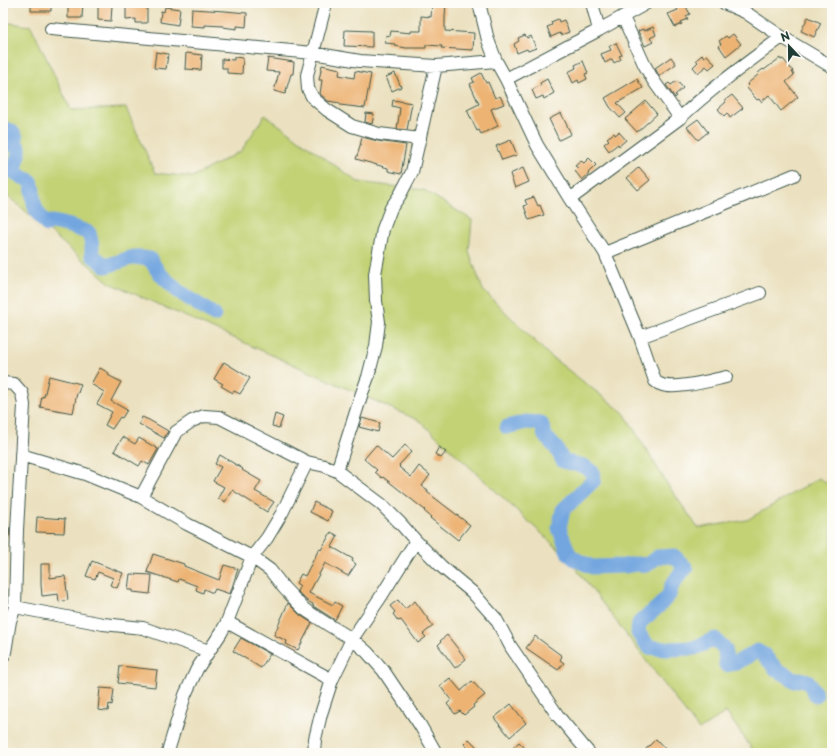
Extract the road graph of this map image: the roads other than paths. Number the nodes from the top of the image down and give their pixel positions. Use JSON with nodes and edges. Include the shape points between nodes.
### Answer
{"nodes":[{"id":1,"x":326,"y":3,"type":"edge"},
{"id":2,"x":479,"y":3,"type":"edge"},
{"id":3,"x":592,"y":3,"type":"edge"},
{"id":4,"x":647,"y":3,"type":"edge"},
{"id":5,"x":724,"y":3,"type":"edge"},
{"id":6,"x":747,"y":8,"type":"edge"},
{"id":7,"x":622,"y":18,"type":"junction"},
{"id":8,"x":50,"y":29,"type":"dead end"},
{"id":9,"x":599,"y":30,"type":"junction"},
{"id":10,"x":782,"y":37,"type":"junction"},
{"id":11,"x":313,"y":53,"type":"junction"},
{"id":12,"x":496,"y":61,"type":"junction"},
{"id":13,"x":436,"y":66,"type":"junction"},
{"id":14,"x":832,"y":66,"type":"edge"},
{"id":15,"x":506,"y":79,"type":"junction"},
{"id":16,"x":680,"y":118,"type":"junction"},
{"id":17,"x":420,"y":140,"type":"junction"},
{"id":18,"x":794,"y":175,"type":"dead end"},
{"id":19,"x":570,"y":199,"type":"junction"},
{"id":20,"x":605,"y":253,"type":"junction"},
{"id":21,"x":760,"y":293,"type":"dead end"},
{"id":22,"x":640,"y":337,"type":"junction"},
{"id":23,"x":726,"y":377,"type":"dead end"},
{"id":24,"x":3,"y":383,"type":"edge"},
{"id":25,"x":21,"y":455,"type":"junction"},
{"id":26,"x":307,"y":462,"type":"junction"},
{"id":27,"x":337,"y":471,"type":"junction"},
{"id":28,"x":141,"y":497,"type":"junction"},
{"id":29,"x":416,"y":541,"type":"junction"},
{"id":30,"x":252,"y":557,"type":"junction"},
{"id":31,"x":15,"y":607,"type":"junction"},
{"id":32,"x":227,"y":622,"type":"junction"},
{"id":33,"x":352,"y":639,"type":"junction"},
{"id":34,"x":208,"y":650,"type":"junction"},
{"id":35,"x":3,"y":657,"type":"edge"},
{"id":36,"x":332,"y":680,"type":"junction"},
{"id":37,"x":168,"y":753,"type":"edge"},
{"id":38,"x":314,"y":753,"type":"edge"},
{"id":39,"x":436,"y":753,"type":"edge"},
{"id":40,"x":589,"y":753,"type":"edge"}],
"edges":[{"from":1,"to":11,"type":"street"},
{"from":2,"to":12,"type":"street"},
{"from":3,"to":9,"type":"street"},
{"from":4,"to":7,"type":"street"},
{"from":5,"to":6,"type":"street"},
{"from":6,"to":10,"type":"street"},
{"from":7,"to":9,"type":"street"},
{"from":7,"to":16,"type":"street","via":[[653,80]]},
{"from":8,"to":11,"type":"street"},
{"from":9,"to":15,"type":"street"},
{"from":10,"to":14,"type":"street"},
{"from":10,"to":16,"type":"street"},
{"from":11,"to":13,"type":"street","via":[[360,61]]},
{"from":11,"to":17,"type":"street","via":[[307,75],[308,89],[313,98],[352,126],[379,134]]},
{"from":12,"to":13,"type":"street"},
{"from":12,"to":15,"type":"street"},
{"from":13,"to":17,"type":"street"},
{"from":15,"to":19,"type":"street","via":[[537,145]]},
{"from":16,"to":19,"type":"street"},
{"from":17,"to":27,"type":"street","via":[[412,172],[383,229],[375,274],[379,322],[376,346]]},
{"from":18,"to":20,"type":"street"},
{"from":19,"to":20,"type":"street"},
{"from":20,"to":22,"type":"street"},
{"from":21,"to":22,"type":"street"},
{"from":22,"to":23,"type":"street","via":[[655,380],[660,385],[670,387]]},
{"from":24,"to":25,"type":"street","via":[[14,384],[22,393],[24,405]]},
{"from":25,"to":28,"type":"street","via":[[85,474]]},
{"from":25,"to":31,"type":"street"},
{"from":26,"to":27,"type":"street"},
{"from":26,"to":28,"type":"street","via":[[219,416],[204,416],[176,432]]},
{"from":26,"to":30,"type":"street","via":[[268,538]]},
{"from":27,"to":29,"type":"street","via":[[382,504]]},
{"from":28,"to":30,"type":"street"},
{"from":29,"to":33,"type":"street"},
{"from":29,"to":40,"type":"street","via":[[472,592],[496,619],[511,647],[558,716]]},
{"from":30,"to":32,"type":"street"},
{"from":30,"to":33,"type":"street","via":[[270,570],[304,609]]},
{"from":31,"to":34,"type":"street","via":[[103,624],[143,628]]},
{"from":31,"to":35,"type":"street"},
{"from":32,"to":34,"type":"street"},
{"from":32,"to":36,"type":"street"},
{"from":33,"to":36,"type":"street"},
{"from":33,"to":39,"type":"street","via":[[383,670]]},
{"from":34,"to":37,"type":"street","via":[[185,695]]},
{"from":36,"to":38,"type":"street","via":[[321,714]]}]}
